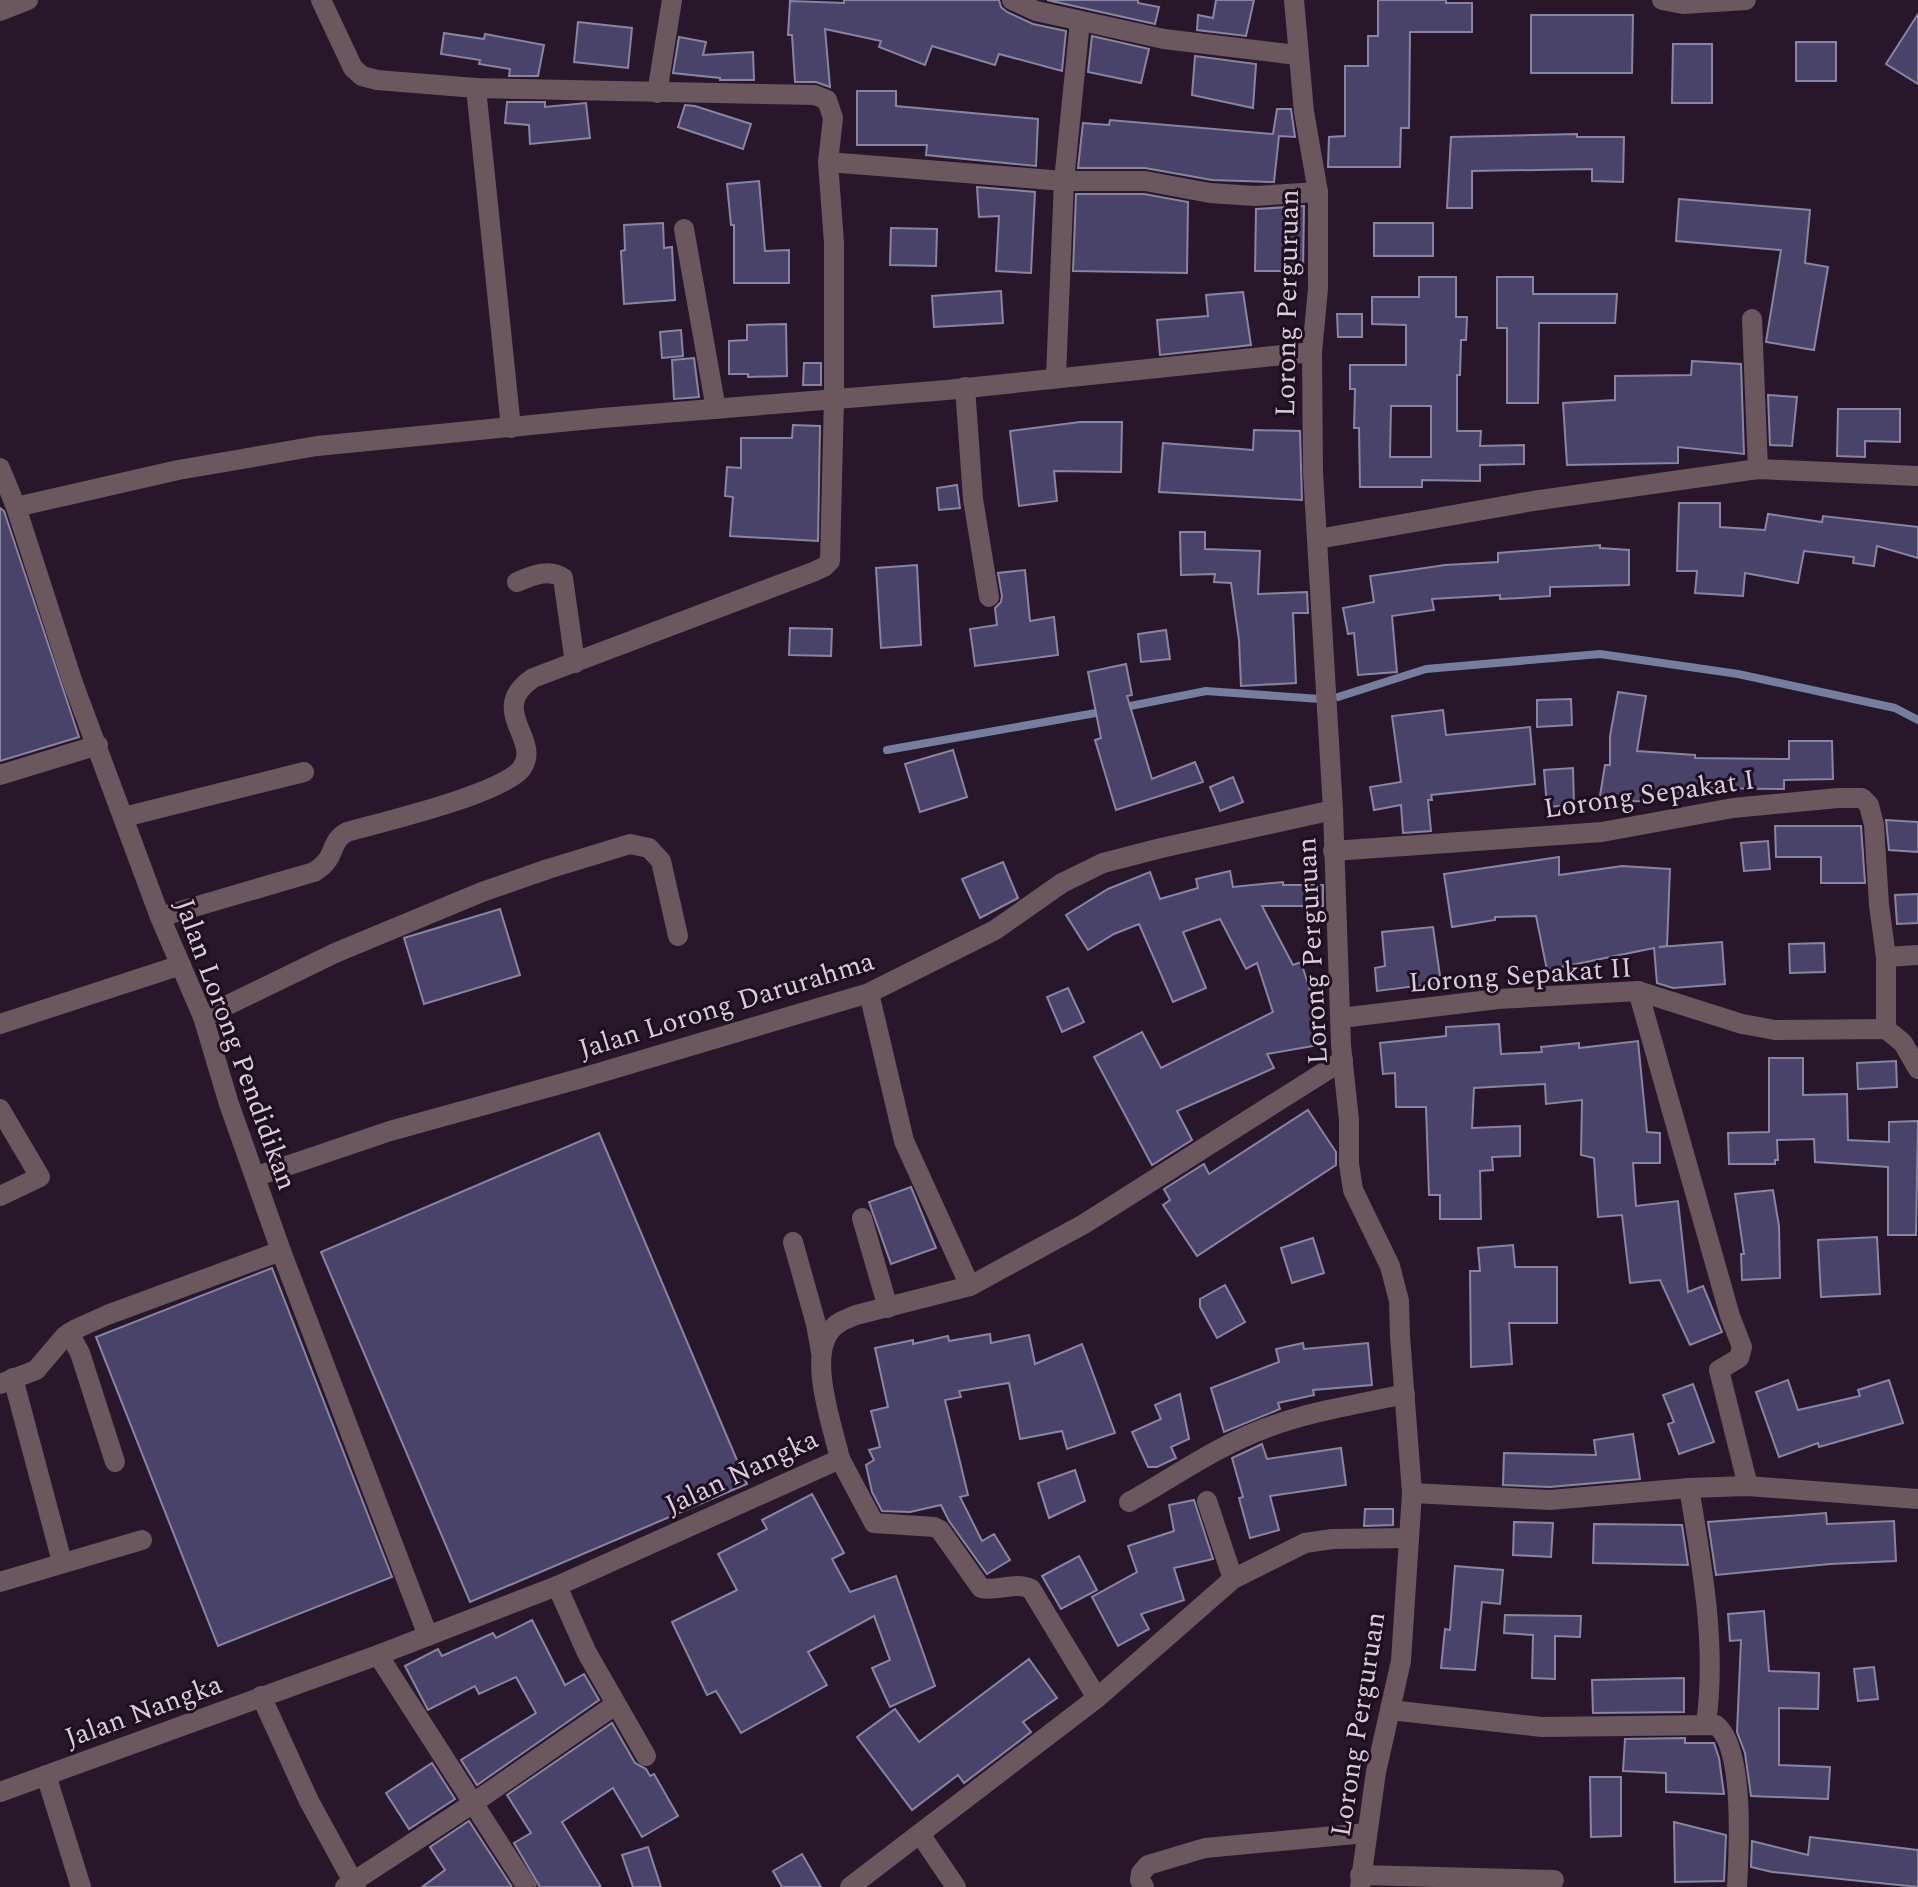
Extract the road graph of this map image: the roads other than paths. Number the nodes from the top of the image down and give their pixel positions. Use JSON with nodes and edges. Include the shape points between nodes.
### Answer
{"nodes":[{"id":1,"x":28,"y":0,"type":"edge"},
{"id":2,"x":321,"y":0,"type":"edge"},
{"id":3,"x":672,"y":0,"type":"edge"},
{"id":4,"x":1012,"y":0,"type":"edge"},
{"id":5,"x":1294,"y":0,"type":"edge"},
{"id":6,"x":1662,"y":0,"type":"edge"},
{"id":7,"x":1746,"y":0,"type":"edge"},
{"id":8,"x":0,"y":11,"type":"edge"},
{"id":9,"x":1080,"y":21,"type":"junction"},
{"id":10,"x":1297,"y":55,"type":"junction"},
{"id":11,"x":476,"y":88,"type":"junction"},
{"id":12,"x":657,"y":93,"type":"junction"},
{"id":13,"x":828,"y":162,"type":"junction"},
{"id":14,"x":1064,"y":181,"type":"junction"},
{"id":15,"x":1318,"y":192,"type":"junction"},
{"id":16,"x":684,"y":229,"type":"dead end"},
{"id":17,"x":1752,"y":319,"type":"dead end"},
{"id":18,"x":1312,"y":352,"type":"junction"},
{"id":19,"x":1056,"y":377,"type":"junction"},
{"id":20,"x":965,"y":387,"type":"junction"},
{"id":21,"x":834,"y":398,"type":"junction"},
{"id":22,"x":716,"y":409,"type":"junction"},
{"id":23,"x":511,"y":428,"type":"junction"},
{"id":24,"x":0,"y":468,"type":"edge"},
{"id":25,"x":1758,"y":469,"type":"junction"},
{"id":26,"x":1918,"y":476,"type":"edge"},
{"id":27,"x":16,"y":507,"type":"junction"},
{"id":28,"x":1318,"y":539,"type":"junction"},
{"id":29,"x":517,"y":582,"type":"dead end"},
{"id":30,"x":989,"y":597,"type":"dead end"},
{"id":31,"x":575,"y":663,"type":"junction"},
{"id":32,"x":98,"y":745,"type":"junction"},
{"id":33,"x":304,"y":772,"type":"dead end"},
{"id":34,"x":0,"y":775,"type":"edge"},
{"id":35,"x":1333,"y":810,"type":"junction"},
{"id":36,"x":124,"y":817,"type":"junction"},
{"id":37,"x":1333,"y":851,"type":"junction"},
{"id":38,"x":160,"y":917,"type":"junction"},
{"id":39,"x":678,"y":936,"type":"dead end"},
{"id":40,"x":1918,"y":955,"type":"edge"},
{"id":41,"x":1886,"y":957,"type":"junction"},
{"id":42,"x":181,"y":965,"type":"junction"},
{"id":43,"x":1638,"y":991,"type":"junction"},
{"id":44,"x":869,"y":993,"type":"junction"},
{"id":45,"x":203,"y":1017,"type":"junction"},
{"id":46,"x":1341,"y":1018,"type":"junction"},
{"id":47,"x":0,"y":1024,"type":"edge"},
{"id":48,"x":1886,"y":1029,"type":"junction"},
{"id":49,"x":1343,"y":1060,"type":"junction"},
{"id":50,"x":1918,"y":1069,"type":"edge"},
{"id":51,"x":0,"y":1109,"type":"edge"},
{"id":52,"x":257,"y":1176,"type":"junction"},
{"id":53,"x":0,"y":1196,"type":"edge"},
{"id":54,"x":862,"y":1218,"type":"dead end"},
{"id":55,"x":793,"y":1242,"type":"dead end"},
{"id":56,"x":281,"y":1251,"type":"junction"},
{"id":57,"x":970,"y":1286,"type":"junction"},
{"id":58,"x":888,"y":1308,"type":"junction"},
{"id":59,"x":69,"y":1333,"type":"junction"},
{"id":60,"x":821,"y":1356,"type":"junction"},
{"id":61,"x":7,"y":1381,"type":"edge"},
{"id":62,"x":1405,"y":1394,"type":"junction"},
{"id":63,"x":840,"y":1459,"type":"junction"},
{"id":64,"x":115,"y":1462,"type":"dead end"},
{"id":65,"x":1748,"y":1486,"type":"junction"},
{"id":66,"x":1689,"y":1488,"type":"junction"},
{"id":67,"x":1412,"y":1493,"type":"junction"},
{"id":68,"x":1918,"y":1499,"type":"edge"},
{"id":69,"x":1207,"y":1501,"type":"dead end"},
{"id":70,"x":1129,"y":1502,"type":"dead end"},
{"id":71,"x":1409,"y":1538,"type":"junction"},
{"id":72,"x":142,"y":1540,"type":"dead end"},
{"id":73,"x":62,"y":1562,"type":"junction"},
{"id":74,"x":1233,"y":1579,"type":"junction"},
{"id":75,"x":0,"y":1582,"type":"edge"},
{"id":76,"x":557,"y":1586,"type":"junction"},
{"id":77,"x":428,"y":1636,"type":"junction"},
{"id":78,"x":378,"y":1655,"type":"junction"},
{"id":79,"x":261,"y":1696,"type":"junction"},
{"id":80,"x":1097,"y":1698,"type":"junction"},
{"id":81,"x":615,"y":1705,"type":"junction"},
{"id":82,"x":1390,"y":1710,"type":"junction"},
{"id":83,"x":1706,"y":1724,"type":"junction"},
{"id":84,"x":646,"y":1756,"type":"dead end"},
{"id":85,"x":46,"y":1775,"type":"junction"},
{"id":86,"x":0,"y":1792,"type":"edge"},
{"id":87,"x":472,"y":1804,"type":"junction"},
{"id":88,"x":1366,"y":1833,"type":"junction"},
{"id":89,"x":920,"y":1834,"type":"junction"},
{"id":90,"x":1554,"y":1880,"type":"dead end"},
{"id":91,"x":1360,"y":1881,"type":"edge"},
{"id":92,"x":351,"y":1885,"type":"edge"},
{"id":93,"x":81,"y":1887,"type":"edge"},
{"id":94,"x":527,"y":1887,"type":"edge"},
{"id":95,"x":850,"y":1887,"type":"edge"},
{"id":96,"x":956,"y":1887,"type":"edge"},
{"id":97,"x":1144,"y":1887,"type":"edge"},
{"id":98,"x":1737,"y":1887,"type":"edge"}],
"edges":[{"from":1,"to":8,"type":"street"},
{"from":2,"to":11,"type":"street","via":[[356,73],[377,80]]},
{"from":3,"to":12,"type":"street"},
{"from":4,"to":9,"type":"street"},
{"from":5,"to":10,"type":"street","name":"Lorong Perguruan"},
{"from":6,"to":7,"type":"street"},
{"from":9,"to":10,"type":"street","via":[[1164,39]]},
{"from":9,"to":14,"type":"street"},
{"from":10,"to":15,"type":"street","name":"Lorong Perguruan"},
{"from":11,"to":12,"type":"street"},
{"from":11,"to":23,"type":"street"},
{"from":12,"to":13,"type":"street","via":[[820,96],[833,118]]},
{"from":13,"to":14,"type":"street"},
{"from":13,"to":21,"type":"street"},
{"from":14,"to":15,"type":"street","via":[[1145,181],[1255,196]]},
{"from":14,"to":19,"type":"street"},
{"from":15,"to":18,"type":"street","name":"Lorong Perguruan"},
{"from":16,"to":22,"type":"street"},
{"from":17,"to":25,"type":"street"},
{"from":18,"to":19,"type":"street"},
{"from":18,"to":28,"type":"street","name":"Lorong Perguruan"},
{"from":19,"to":20,"type":"street"},
{"from":20,"to":21,"type":"street"},
{"from":20,"to":30,"type":"street","via":[[973,499]]},
{"from":21,"to":22,"type":"street"},
{"from":21,"to":31,"type":"street","via":[[830,561]]},
{"from":22,"to":23,"type":"street"},
{"from":23,"to":27,"type":"street","via":[[317,446],[178,470]]},
{"from":24,"to":27,"type":"street","name":"Jalan Lorong Pendidikan"},
{"from":25,"to":26,"type":"street"},
{"from":25,"to":28,"type":"street","via":[[1547,498]]},
{"from":27,"to":32,"type":"street","name":"Jalan Lorong Pendidikan"},
{"from":28,"to":35,"type":"street","name":"Lorong Perguruan"},
{"from":29,"to":31,"type":"street","via":[[540,574],[563,578]]},
{"from":31,"to":38,"type":"street","via":[[533,678],[517,692],[513,703],[525,759],[522,768],[503,782],[347,832],[338,837],[329,861],[314,872]]},
{"from":32,"to":34,"type":"street"},
{"from":32,"to":36,"type":"street","name":"Jalan Lorong Pendidikan"},
{"from":33,"to":36,"type":"street"},
{"from":35,"to":37,"type":"street","name":"Lorong Perguruan"},
{"from":35,"to":44,"type":"street","name":"Jalan Lorong Darurahma","via":[[1161,848],[1080,872],[995,930]]},
{"from":36,"to":38,"type":"street","name":"Jalan Lorong Pendidikan"},
{"from":37,"to":41,"type":"street","name":"Lorong Sepakat I","via":[[1602,832],[1733,808],[1854,797],[1865,801],[1873,819]]},
{"from":37,"to":46,"type":"street","name":"Lorong Perguruan"},
{"from":38,"to":42,"type":"street","name":"Jalan Lorong Pendidikan"},
{"from":39,"to":45,"type":"street","via":[[661,861],[649,848],[630,844],[482,892],[335,953]]},
{"from":40,"to":41,"type":"street"},
{"from":41,"to":48,"type":"street"},
{"from":42,"to":45,"type":"street","name":"Jalan Lorong Pendidikan"},
{"from":42,"to":47,"type":"street"},
{"from":43,"to":46,"type":"street","name":"Lorong Sepakat II","via":[[1498,999]]},
{"from":43,"to":48,"type":"street","name":"Lorong Sepakat II","via":[[1775,1030]]},
{"from":43,"to":65,"type":"street","via":[[1742,1347],[1739,1358],[1719,1370]]},
{"from":44,"to":52,"type":"street","name":"Jalan Lorong Darurahma","via":[[390,1131]]},
{"from":44,"to":57,"type":"street","via":[[904,1141]]},
{"from":45,"to":52,"type":"street","name":"Jalan Lorong Pendidikan"},
{"from":46,"to":49,"type":"street","name":"Lorong Perguruan"},
{"from":48,"to":50,"type":"street","via":[[1903,1043]]},
{"from":49,"to":57,"type":"street","via":[[1084,1224]]},
{"from":49,"to":62,"type":"street","name":"Lorong Perguruan","via":[[1353,1190],[1396,1282]]},
{"from":51,"to":53,"type":"street","via":[[40,1177]]},
{"from":52,"to":56,"type":"street","name":"Jalan Lorong Pendidikan"},
{"from":54,"to":58,"type":"street"},
{"from":55,"to":60,"type":"street","name":"Jalan Nangka"},
{"from":56,"to":59,"type":"street"},
{"from":56,"to":77,"type":"street","name":"Jalan Lorong Pendidikan"},
{"from":57,"to":58,"type":"street"},
{"from":58,"to":60,"type":"street","via":[[841,1321],[828,1333]]},
{"from":59,"to":61,"type":"street","via":[[36,1370]]},
{"from":59,"to":64,"type":"street"},
{"from":60,"to":63,"type":"street","name":"Jalan Nangka"},
{"from":61,"to":73,"type":"street"},
{"from":62,"to":67,"type":"street","name":"Lorong Perguruan"},
{"from":62,"to":70,"type":"street","via":[[1265,1428]]},
{"from":63,"to":76,"type":"street","name":"Jalan Nangka"},
{"from":63,"to":80,"type":"street","via":[[874,1523],[934,1527],[981,1588],[1031,1589]]},
{"from":65,"to":66,"type":"street"},
{"from":65,"to":68,"type":"street"},
{"from":66,"to":67,"type":"street","via":[[1550,1500]]},
{"from":66,"to":83,"type":"street","via":[[1707,1599]]},
{"from":67,"to":71,"type":"street","name":"Lorong Perguruan"},
{"from":69,"to":74,"type":"street"},
{"from":71,"to":74,"type":"street","via":[[1305,1543]]},
{"from":71,"to":82,"type":"street","name":"Lorong Perguruan","via":[[1401,1661]]},
{"from":72,"to":73,"type":"street"},
{"from":73,"to":75,"type":"street"},
{"from":74,"to":80,"type":"street"},
{"from":76,"to":77,"type":"street","name":"Jalan Nangka"},
{"from":76,"to":81,"type":"street"},
{"from":77,"to":78,"type":"street","name":"Jalan Nangka"},
{"from":78,"to":79,"type":"street","name":"Jalan Nangka"},
{"from":78,"to":87,"type":"street"},
{"from":79,"to":85,"type":"street","name":"Jalan Nangka"},
{"from":79,"to":92,"type":"street"},
{"from":80,"to":89,"type":"street"},
{"from":81,"to":84,"type":"street"},
{"from":81,"to":87,"type":"street"},
{"from":82,"to":83,"type":"street","via":[[1542,1727]]},
{"from":82,"to":88,"type":"street","name":"Lorong Perguruan"},
{"from":83,"to":98,"type":"street","via":[[1720,1728],[1732,1749],[1739,1818]]},
{"from":85,"to":86,"type":"street","name":"Jalan Nangka"},
{"from":85,"to":93,"type":"street"},
{"from":87,"to":92,"type":"street"},
{"from":87,"to":94,"type":"street"},
{"from":88,"to":91,"type":"street","name":"Lorong Perguruan"},
{"from":88,"to":97,"type":"street","via":[[1205,1848],[1151,1863],[1141,1873]]},
{"from":89,"to":95,"type":"street"},
{"from":89,"to":96,"type":"street"},
{"from":90,"to":91,"type":"street"}]}
